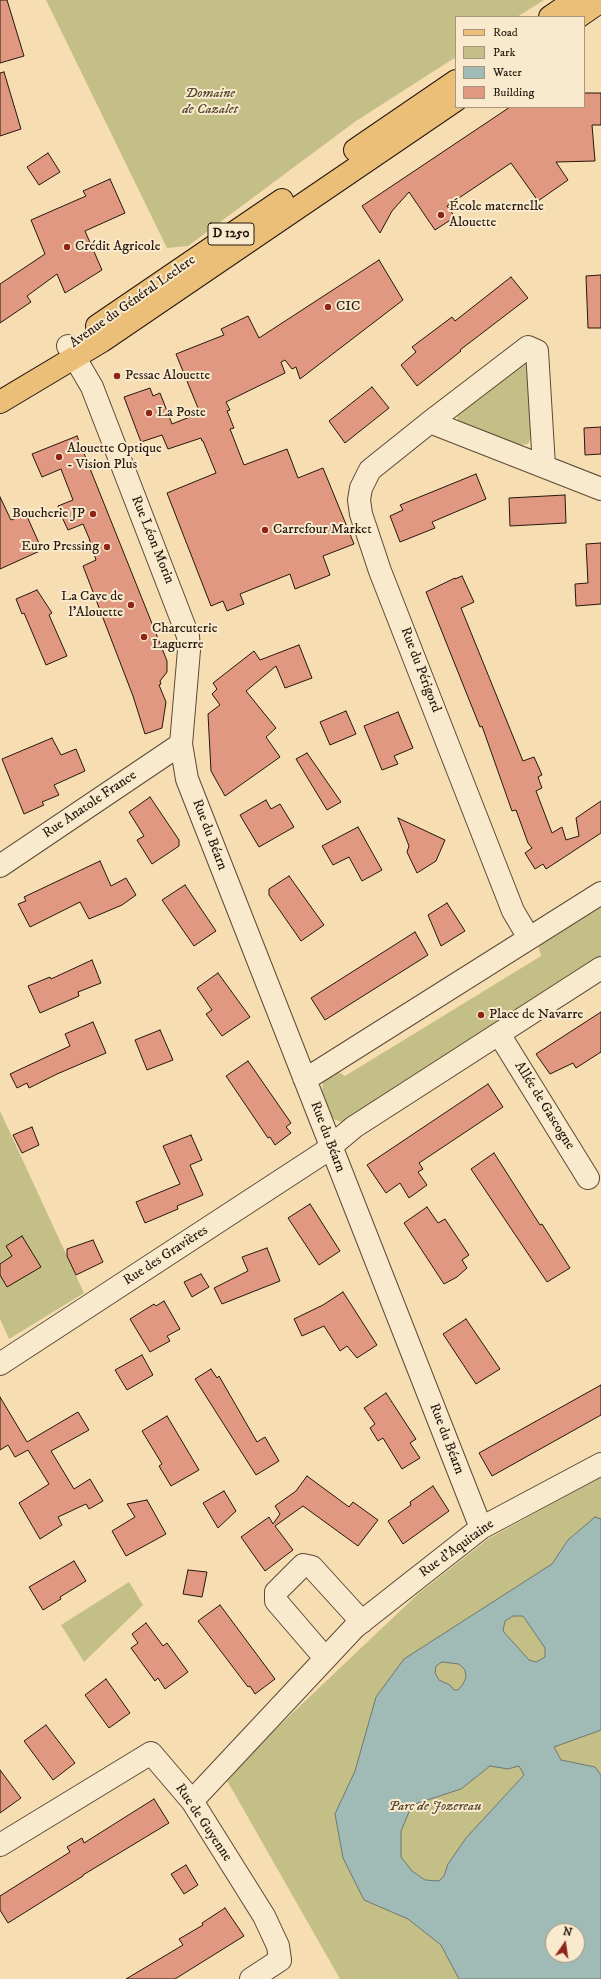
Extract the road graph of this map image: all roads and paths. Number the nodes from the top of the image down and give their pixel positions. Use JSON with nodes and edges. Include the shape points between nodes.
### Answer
{"nodes":[{"id":1,"x":575,"y":0,"type":"edge"},
{"id":2,"x":601,"y":1,"type":"edge"},
{"id":3,"x":551,"y":16,"type":"edge"},
{"id":4,"x":579,"y":16,"type":"edge"},
{"id":5,"x":455,"y":82,"type":"edge"},
{"id":6,"x":455,"y":101,"type":"edge"},
{"id":7,"x":71,"y":352,"type":"junction"},
{"id":8,"x":6,"y":398,"type":"edge"},
{"id":9,"x":430,"y":422,"type":"junction"},
{"id":10,"x":544,"y":466,"type":"junction"},
{"id":11,"x":601,"y":489,"type":"edge"},
{"id":12,"x":181,"y":744,"type":"junction"},
{"id":13,"x":0,"y":866,"type":"edge"},
{"id":14,"x":601,"y":893,"type":"edge"},
{"id":15,"x":529,"y":938,"type":"junction"},
{"id":16,"x":601,"y":968,"type":"edge"},
{"id":17,"x":499,"y":1034,"type":"junction"},
{"id":18,"x":304,"y":1078,"type":"junction"},
{"id":19,"x":331,"y":1146,"type":"junction"},
{"id":20,"x":588,"y":1178,"type":"dead end"},
{"id":21,"x":0,"y":1364,"type":"edge"},
{"id":22,"x":601,"y":1464,"type":"edge"},
{"id":23,"x":481,"y":1528,"type":"junction"},
{"id":24,"x":362,"y":1622,"type":"junction"},
{"id":25,"x":325,"y":1658,"type":"junction"},
{"id":26,"x":192,"y":1802,"type":"junction"},
{"id":27,"x":0,"y":1845,"type":"edge"},
{"id":28,"x":251,"y":1979,"type":"edge"}],
"edges":[{"from":1,"to":3,"type":"main road"},
{"from":2,"to":4,"type":"main road"},
{"from":5,"to":7,"type":"main road","name":"Avenue du Général Leclerc","number":"D 1250"},
{"from":6,"to":7,"type":"main road","name":"Avenue du Général Leclerc","number":"D 1250","via":[[194,280]]},
{"from":7,"to":8,"type":"main road","name":"Avenue du Général Leclerc","number":"D 1250"},
{"from":7,"to":12,"type":"street","name":"Rue Léon Morin","via":[[92,387],[188,636]]},
{"from":9,"to":10,"type":"street"},
{"from":9,"to":10,"type":"street","name":"Rue du Périgord","via":[[528,347],[537,351]]},
{"from":9,"to":15,"type":"street","name":"Rue du Périgord","via":[[370,470],[361,488],[361,514],[380,571],[513,911]]},
{"from":10,"to":11,"type":"street"},
{"from":12,"to":13,"type":"street","name":"Rue Anatole France"},
{"from":12,"to":18,"type":"street","name":"Rue du Béarn","via":[[187,779]]},
{"from":14,"to":15,"type":"street"},
{"from":15,"to":18,"type":"street"},
{"from":16,"to":17,"type":"street"},
{"from":17,"to":19,"type":"street","via":[[354,1127]]},
{"from":17,"to":20,"type":"street","name":"Allée de Gascogne"},
{"from":18,"to":19,"type":"street","name":"Rue du Béarn"},
{"from":19,"to":21,"type":"street","name":"Rue des Gravières"},
{"from":19,"to":23,"type":"street","name":"Rue du Béarn"},
{"from":22,"to":23,"type":"street","name":"Rue d'Aquitaine"},
{"from":23,"to":24,"type":"street","name":"Rue d'Aquitaine"},
{"from":24,"to":25,"type":"street","name":"Rue d'Aquitaine"},
{"from":24,"to":25,"type":"street","via":[[312,1567],[303,1565],[276,1592],[276,1601]]},
{"from":25,"to":26,"type":"street","name":"Rue d'Aquitaine"},
{"from":26,"to":27,"type":"street","name":"Rue de Guyenne","via":[[152,1753]]},
{"from":26,"to":28,"type":"street","name":"Rue de Guyenne","via":[[264,1916],[278,1946],[280,1960]]}]}
